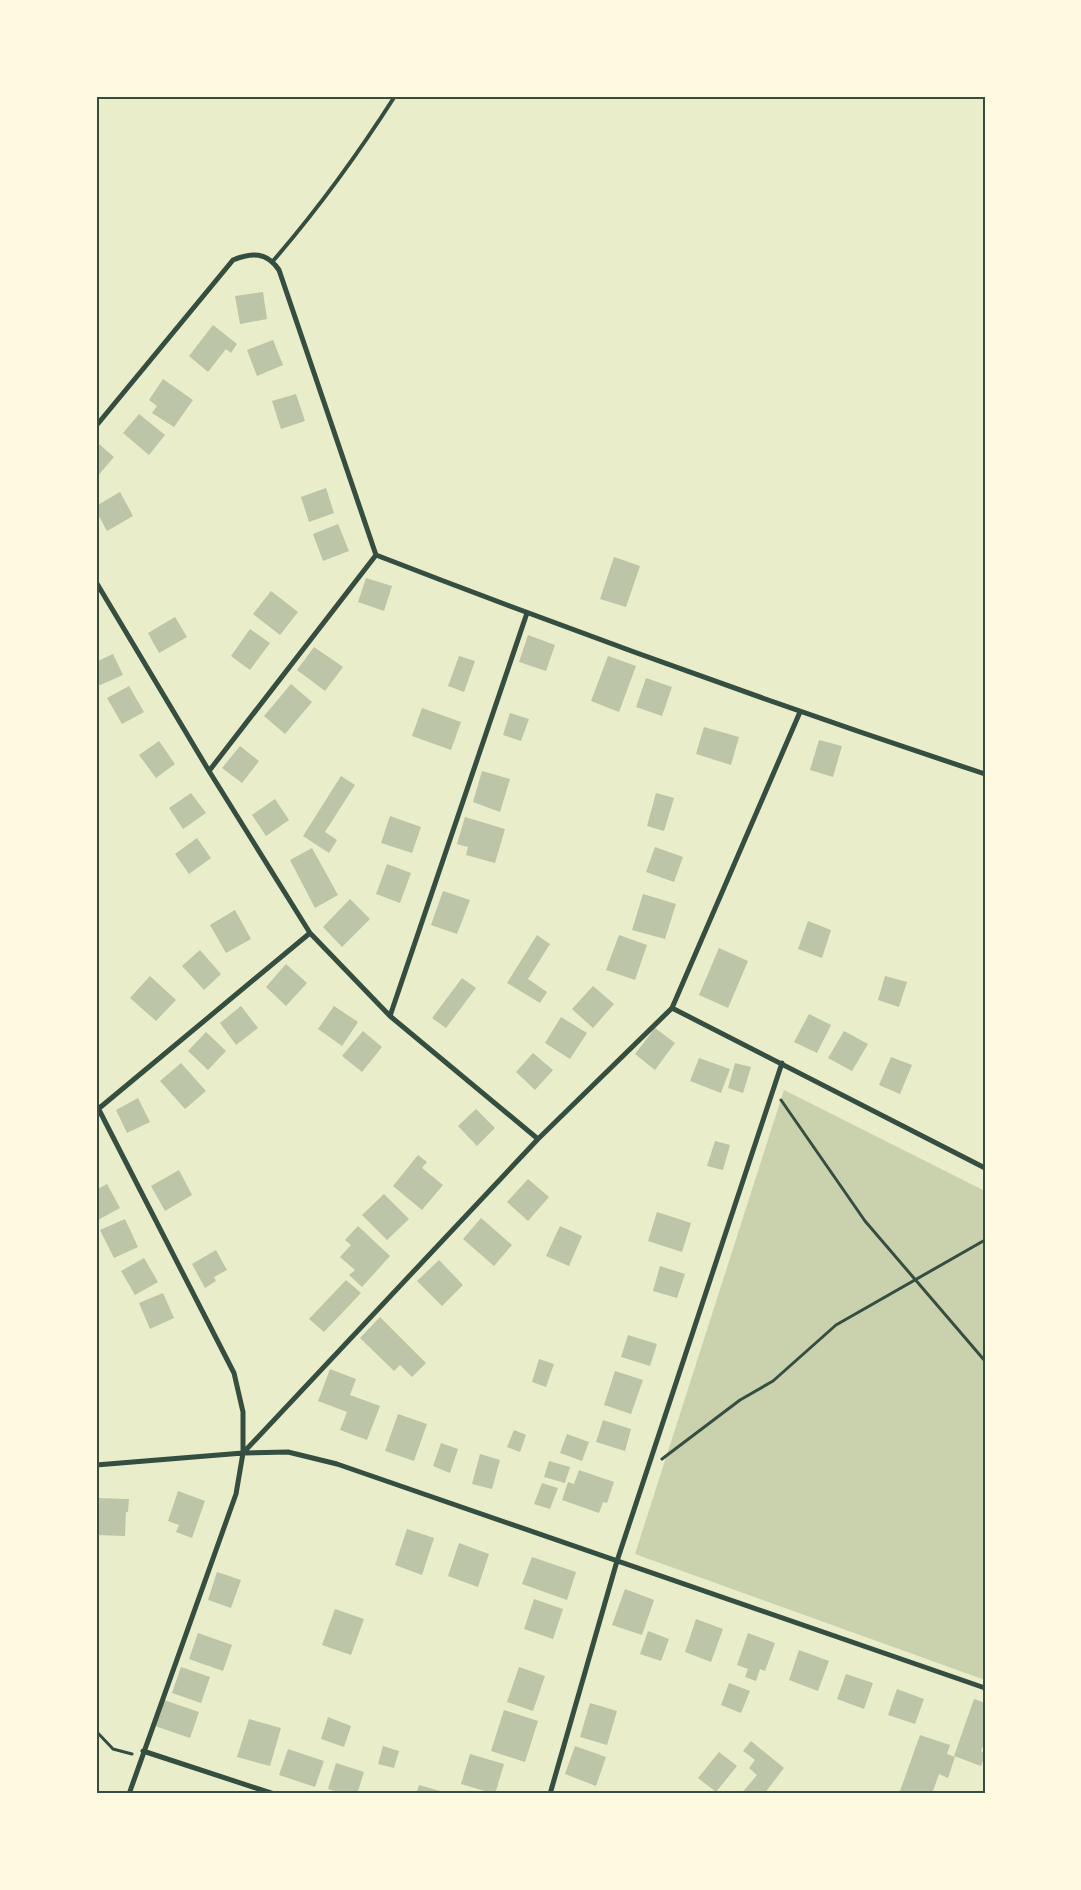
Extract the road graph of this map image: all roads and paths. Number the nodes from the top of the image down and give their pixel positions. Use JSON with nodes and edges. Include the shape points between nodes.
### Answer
{"nodes":[{"id":1,"x":395,"y":96,"type":"edge"},
{"id":2,"x":273,"y":261,"type":"junction"},
{"id":3,"x":96,"y":426,"type":"edge"},
{"id":4,"x":376,"y":555,"type":"junction"},
{"id":5,"x":96,"y":582,"type":"edge"},
{"id":6,"x":527,"y":613,"type":"junction"},
{"id":7,"x":800,"y":712,"type":"junction"},
{"id":8,"x":209,"y":770,"type":"junction"},
{"id":9,"x":985,"y":774,"type":"edge"},
{"id":10,"x":310,"y":933,"type":"junction"},
{"id":11,"x":672,"y":1008,"type":"junction"},
{"id":12,"x":390,"y":1016,"type":"junction"},
{"id":13,"x":782,"y":1063,"type":"junction"},
{"id":14,"x":773,"y":1089,"type":"junction"},
{"id":15,"x":97,"y":1108,"type":"edge"},
{"id":16,"x":538,"y":1139,"type":"junction"},
{"id":17,"x":985,"y":1168,"type":"edge"},
{"id":18,"x":985,"y":1240,"type":"edge"},
{"id":19,"x":915,"y":1281,"type":"junction"},
{"id":20,"x":985,"y":1361,"type":"edge"},
{"id":21,"x":243,"y":1453,"type":"junction"},
{"id":22,"x":96,"y":1465,"type":"edge"},
{"id":23,"x":647,"y":1470,"type":"junction"},
{"id":24,"x":617,"y":1561,"type":"junction"},
{"id":25,"x":985,"y":1688,"type":"edge"},
{"id":26,"x":96,"y":1731,"type":"edge"},
{"id":27,"x":142,"y":1754,"type":"junction"},
{"id":28,"x":128,"y":1794,"type":"edge"},
{"id":29,"x":274,"y":1794,"type":"edge"},
{"id":30,"x":550,"y":1794,"type":"edge"}],
"edges":[{"from":1,"to":2,"type":"lane","via":[[338,180]]},
{"from":2,"to":3,"type":"street","via":[[246,254],[234,260]]},
{"from":2,"to":4,"type":"street","via":[[279,270]]},
{"from":4,"to":6,"type":"street"},
{"from":4,"to":8,"type":"street"},
{"from":5,"to":8,"type":"street"},
{"from":6,"to":7,"type":"street"},
{"from":6,"to":12,"type":"street"},
{"from":7,"to":9,"type":"street"},
{"from":7,"to":11,"type":"street"},
{"from":8,"to":10,"type":"street"},
{"from":10,"to":12,"type":"street"},
{"from":10,"to":15,"type":"street"},
{"from":11,"to":13,"type":"street"},
{"from":11,"to":16,"type":"street"},
{"from":12,"to":16,"type":"street"},
{"from":13,"to":14,"type":"street"},
{"from":13,"to":17,"type":"street"},
{"from":14,"to":19,"type":"path","via":[[865,1221]]},
{"from":14,"to":23,"type":"street"},
{"from":15,"to":21,"type":"street","via":[[234,1373],[244,1412]]},
{"from":16,"to":21,"type":"street"},
{"from":18,"to":19,"type":"path"},
{"from":19,"to":20,"type":"path"},
{"from":19,"to":23,"type":"path","via":[[836,1325],[773,1382],[740,1400]]},
{"from":21,"to":22,"type":"street"},
{"from":21,"to":24,"type":"street","via":[[288,1452],[337,1464]]},
{"from":21,"to":27,"type":"street","via":[[236,1494]]},
{"from":23,"to":24,"type":"street"},
{"from":24,"to":25,"type":"street"},
{"from":24,"to":30,"type":"street"},
{"from":26,"to":27,"type":"path","via":[[113,1749]]},
{"from":27,"to":28,"type":"street"},
{"from":27,"to":29,"type":"street"}]}
